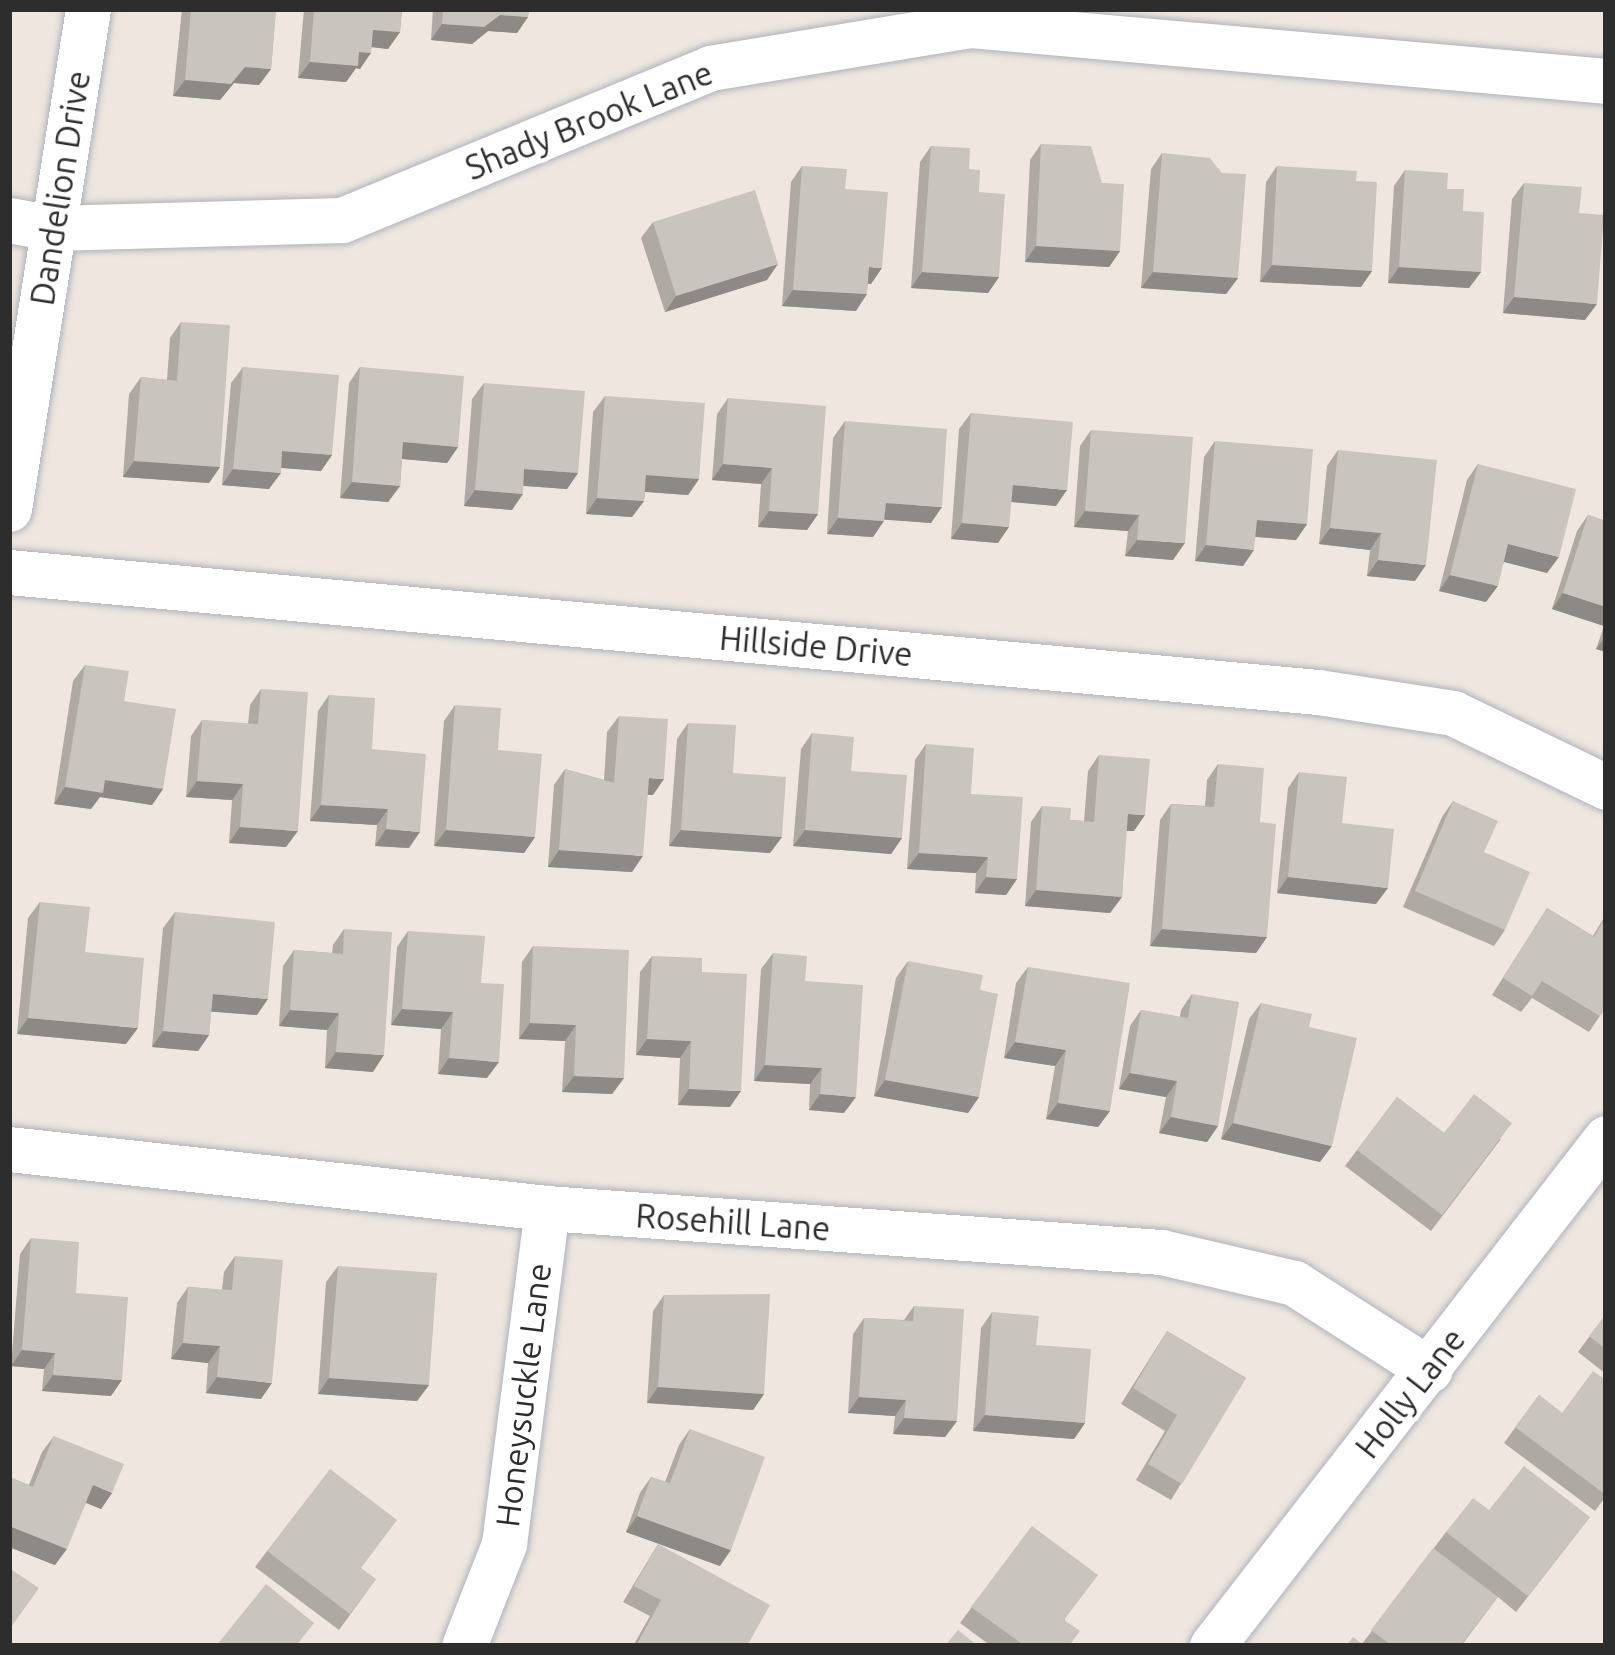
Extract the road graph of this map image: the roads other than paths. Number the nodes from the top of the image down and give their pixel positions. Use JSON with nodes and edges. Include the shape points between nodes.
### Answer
{"nodes":[{"id":1,"x":88,"y":9,"type":"edge"},
{"id":2,"x":1606,"y":81,"type":"edge"},
{"id":3,"x":31,"y":224,"type":"edge"},
{"id":4,"x":9,"y":509,"type":"edge"},
{"id":5,"x":9,"y":572,"type":"edge"},
{"id":6,"x":1606,"y":787,"type":"edge"},
{"id":7,"x":1606,"y":1138,"type":"edge"},
{"id":8,"x":9,"y":1149,"type":"edge"},
{"id":9,"x":547,"y":1208,"type":"junction"},
{"id":10,"x":1430,"y":1370,"type":"junction"},
{"id":11,"x":464,"y":1646,"type":"edge"},
{"id":12,"x":1212,"y":1646,"type":"edge"}],
"edges":[{"from":1,"to":3,"type":"street","name":"Dandelion Drive"},
{"from":2,"to":3,"type":"street","name":"Shady Brook Lane","via":[[970,25],[710,68],[342,220]]},
{"from":3,"to":4,"type":"street","name":"Dandelion Drive"},
{"from":5,"to":6,"type":"street","name":"Hillside Drive","via":[[1318,692],[1453,713]]},
{"from":7,"to":10,"type":"street","name":"Holly Lane"},
{"from":8,"to":9,"type":"street","name":"Rosehill Lane"},
{"from":9,"to":10,"type":"street","name":"Rosehill Lane","via":[[1161,1252],[1294,1283]]},
{"from":9,"to":11,"type":"street","name":"Honeysuckle Lane","via":[[504,1544]]},
{"from":10,"to":12,"type":"street","name":"Holly Lane"}]}
